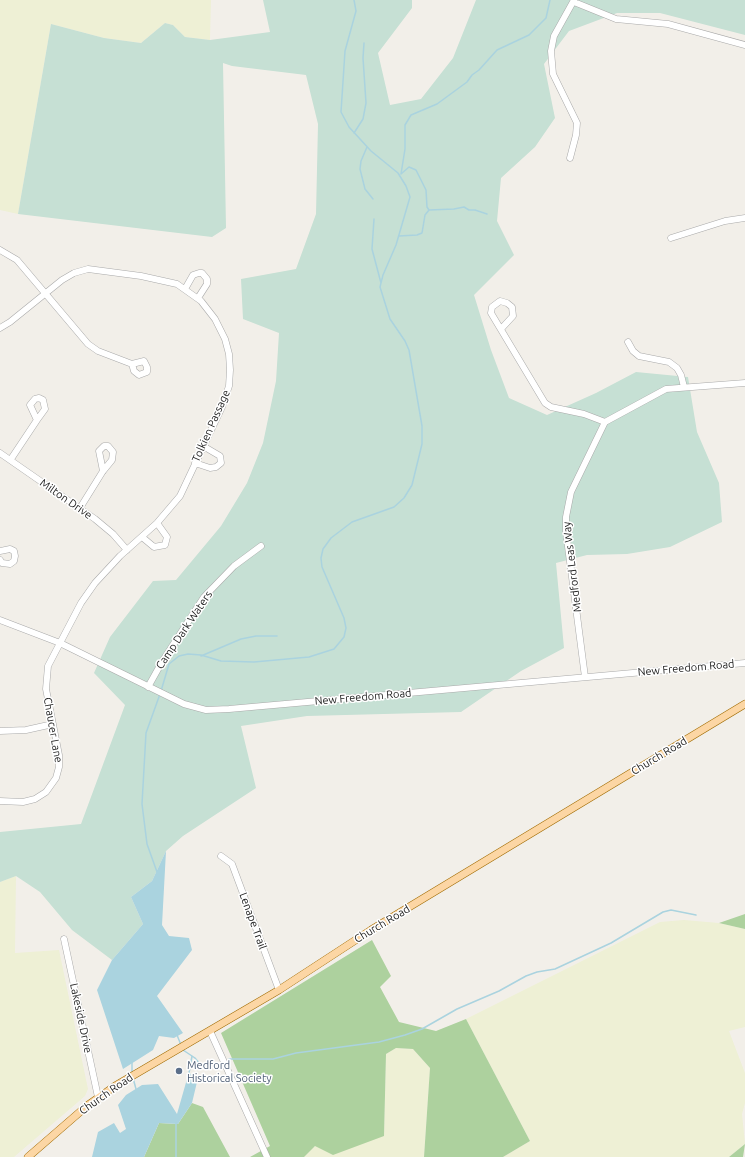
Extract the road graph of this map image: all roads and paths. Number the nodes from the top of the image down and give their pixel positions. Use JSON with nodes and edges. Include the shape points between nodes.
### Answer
{"nodes":[{"id":1,"x":574,"y":1,"type":"edge"},
{"id":2,"x":745,"y":45,"type":"edge"},
{"id":3,"x":570,"y":158,"type":"dead end"},
{"id":4,"x":745,"y":218,"type":"edge"},
{"id":5,"x":671,"y":238,"type":"dead end"},
{"id":6,"x":0,"y":250,"type":"edge"},
{"id":7,"x":185,"y":289,"type":"junction"},
{"id":8,"x":46,"y":294,"type":"junction"},
{"id":9,"x":198,"y":298,"type":"junction"},
{"id":10,"x":0,"y":328,"type":"edge"},
{"id":11,"x":501,"y":329,"type":"dead end"},
{"id":12,"x":628,"y":342,"type":"dead end"},
{"id":13,"x":132,"y":364,"type":"dead end"},
{"id":14,"x":745,"y":384,"type":"edge"},
{"id":15,"x":684,"y":387,"type":"junction"},
{"id":16,"x":37,"y":420,"type":"dead end"},
{"id":17,"x":605,"y":422,"type":"junction"},
{"id":18,"x":203,"y":446,"type":"junction"},
{"id":19,"x":0,"y":453,"type":"edge"},
{"id":20,"x":11,"y":459,"type":"junction"},
{"id":21,"x":195,"y":463,"type":"junction"},
{"id":22,"x":103,"y":471,"type":"dead end"},
{"id":23,"x":80,"y":508,"type":"junction"},
{"id":24,"x":157,"y":523,"type":"junction"},
{"id":25,"x":142,"y":537,"type":"junction"},
{"id":26,"x":261,"y":546,"type":"dead end"},
{"id":27,"x":127,"y":550,"type":"junction"},
{"id":28,"x":0,"y":551,"type":"edge"},
{"id":29,"x":0,"y":560,"type":"edge"},
{"id":30,"x":0,"y":620,"type":"edge"},
{"id":31,"x":60,"y":643,"type":"junction"},
{"id":32,"x":745,"y":663,"type":"edge"},
{"id":33,"x":585,"y":677,"type":"junction"},
{"id":34,"x":151,"y":688,"type":"junction"},
{"id":35,"x":745,"y":704,"type":"edge"},
{"id":36,"x":53,"y":724,"type":"junction"},
{"id":37,"x":0,"y":731,"type":"edge"},
{"id":38,"x":0,"y":801,"type":"edge"},
{"id":39,"x":222,"y":856,"type":"dead end"},
{"id":40,"x":64,"y":939,"type":"dead end"},
{"id":41,"x":278,"y":990,"type":"junction"},
{"id":42,"x":210,"y":1031,"type":"junction"},
{"id":43,"x":98,"y":1097,"type":"junction"},
{"id":44,"x":28,"y":1157,"type":"edge"},
{"id":45,"x":267,"y":1157,"type":"edge"}],
"edges":[{"from":1,"to":2,"type":"street","via":[[616,19],[668,24]]},
{"from":1,"to":3,"type":"street","via":[[554,36],[551,51],[553,74],[577,123]]},
{"from":4,"to":5,"type":"street","via":[[725,221]]},
{"from":6,"to":8,"type":"street","via":[[17,260]]},
{"from":7,"to":8,"type":"street","name":"Tolkien Passage","via":[[178,284],[142,276],[88,269],[68,276]]},
{"from":7,"to":9,"type":"street","name":"Tolkien Passage"},
{"from":7,"to":9,"type":"street","via":[[193,276],[202,273],[207,279],[207,284]]},
{"from":8,"to":10,"type":"street","name":"Tolkien Passage"},
{"from":8,"to":13,"type":"street","via":[[88,344],[98,351]]},
{"from":9,"to":18,"type":"street","name":"Tolkien Passage","via":[[222,332],[230,362],[227,393]]},
{"from":11,"to":17,"type":"street","via":[[536,392],[545,403],[550,407],[584,414]]},
{"from":12,"to":15,"type":"street","via":[[639,356],[669,362],[677,368],[682,375]]},
{"from":14,"to":15,"type":"street"},
{"from":15,"to":17,"type":"street","via":[[666,389]]},
{"from":16,"to":20,"type":"street"},
{"from":17,"to":33,"type":"street","name":"Medford Leas Way","via":[[571,492],[566,517]]},
{"from":18,"to":21,"type":"street","name":"Tolkien Passage"},
{"from":18,"to":21,"type":"street","via":[[220,456],[221,463],[210,468]]},
{"from":19,"to":20,"type":"street","name":"Milton Drive"},
{"from":20,"to":23,"type":"street","name":"Milton Drive"},
{"from":21,"to":24,"type":"street","name":"Tolkien Passage","via":[[180,496]]},
{"from":22,"to":23,"type":"street"},
{"from":23,"to":27,"type":"street","name":"Milton Drive","via":[[113,534]]},
{"from":24,"to":25,"type":"street","name":"Tolkien Passage"},
{"from":24,"to":25,"type":"street","via":[[167,537],[165,546],[154,546]]},
{"from":25,"to":27,"type":"street","name":"Tolkien Passage"},
{"from":26,"to":34,"type":"street","name":"Camp Dark Waters","via":[[234,566],[204,597],[162,662]]},
{"from":27,"to":31,"type":"street","name":"Tolkien Passage","via":[[103,573],[90,590]]},
{"from":28,"to":29,"type":"street","via":[[10,548],[15,556],[10,564],[2,563]]},
{"from":30,"to":31,"type":"street","name":"New Freedom Road"},
{"from":31,"to":34,"type":"street","name":"New Freedom Road"},
{"from":31,"to":36,"type":"street","name":"Chaucer Lane","via":[[48,666],[46,676]]},
{"from":32,"to":33,"type":"street","name":"New Freedom Road"},
{"from":33,"to":34,"type":"street","name":"New Freedom Road","via":[[218,710],[196,708]]},
{"from":35,"to":41,"type":"main road","name":"Church Road","via":[[369,931]]},
{"from":36,"to":37,"type":"street","via":[[26,730]]},
{"from":36,"to":38,"type":"street","name":"Chaucer Lane","via":[[60,761],[54,783],[41,796],[29,801]]},
{"from":39,"to":41,"type":"street","name":"Lenape Trail","via":[[232,864]]},
{"from":40,"to":43,"type":"street","name":"Lakeside Drive"},
{"from":41,"to":42,"type":"main road","name":"Church Road"},
{"from":42,"to":43,"type":"main road","name":"Church Road"},
{"from":42,"to":45,"type":"street"},
{"from":43,"to":44,"type":"main road","name":"Church Road"}]}
